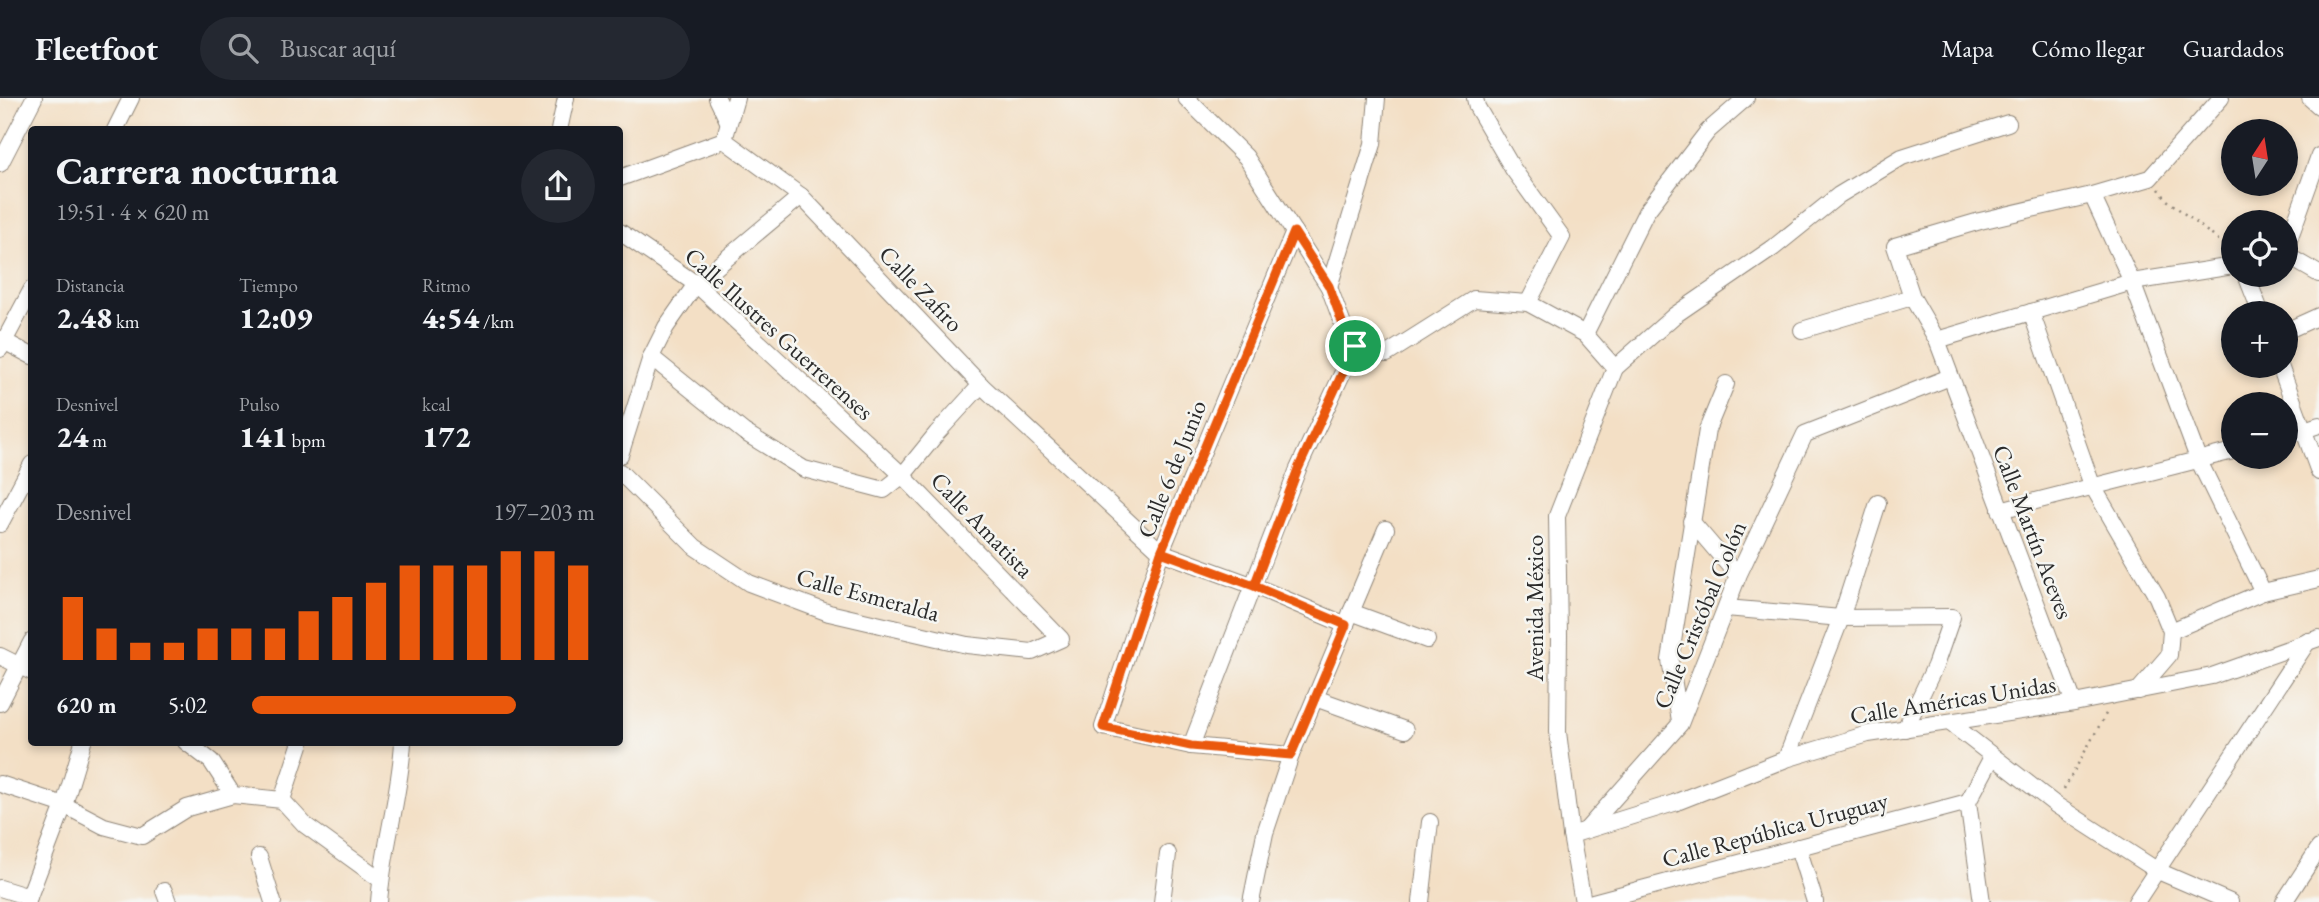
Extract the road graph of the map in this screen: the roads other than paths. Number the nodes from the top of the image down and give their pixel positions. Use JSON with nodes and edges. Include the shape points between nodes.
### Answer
{"nodes":[{"id":1,"x":34,"y":98,"type":"edge"},
{"id":2,"x":131,"y":98,"type":"edge"},
{"id":3,"x":566,"y":98,"type":"edge"},
{"id":4,"x":717,"y":98,"type":"edge"},
{"id":5,"x":736,"y":98,"type":"edge"},
{"id":6,"x":1186,"y":98,"type":"edge"},
{"id":7,"x":1377,"y":98,"type":"edge"},
{"id":8,"x":1475,"y":98,"type":"edge"},
{"id":9,"x":1746,"y":98,"type":"edge"},
{"id":10,"x":2221,"y":98,"type":"edge"},
{"id":11,"x":2311,"y":98,"type":"edge"},
{"id":12,"x":2319,"y":106,"type":"edge"},
{"id":13,"x":728,"y":121,"type":"junction"},
{"id":14,"x":2008,"y":123,"type":"dead end"},
{"id":15,"x":117,"y":126,"type":"edge"},
{"id":16,"x":560,"y":126,"type":"edge"},
{"id":17,"x":724,"y":140,"type":"junction"},
{"id":18,"x":2318,"y":163,"type":"edge"},
{"id":19,"x":0,"y":164,"type":"edge"},
{"id":20,"x":623,"y":177,"type":"edge"},
{"id":21,"x":2092,"y":195,"type":"junction"},
{"id":22,"x":801,"y":196,"type":"junction"},
{"id":23,"x":2298,"y":216,"type":"edge"},
{"id":24,"x":1294,"y":232,"type":"junction"},
{"id":25,"x":623,"y":234,"type":"edge"},
{"id":26,"x":2298,"y":262,"type":"edge"},
{"id":27,"x":2221,"y":269,"type":"edge"},
{"id":28,"x":2319,"y":274,"type":"edge"},
{"id":29,"x":2132,"y":282,"type":"junction"},
{"id":30,"x":696,"y":284,"type":"junction"},
{"id":31,"x":1329,"y":286,"type":"junction"},
{"id":32,"x":28,"y":296,"type":"edge"},
{"id":33,"x":1912,"y":297,"type":"junction"},
{"id":34,"x":1528,"y":303,"type":"junction"},
{"id":35,"x":2031,"y":312,"type":"junction"},
{"id":36,"x":2319,"y":316,"type":"edge"},
{"id":37,"x":2298,"y":326,"type":"edge"},
{"id":38,"x":1802,"y":330,"type":"dead end"},
{"id":39,"x":1585,"y":334,"type":"junction"},
{"id":40,"x":1937,"y":340,"type":"junction"},
{"id":41,"x":1,"y":344,"type":"edge"},
{"id":42,"x":1355,"y":346,"type":"junction"},
{"id":43,"x":28,"y":354,"type":"edge"},
{"id":44,"x":651,"y":357,"type":"junction"},
{"id":45,"x":1615,"y":368,"type":"junction"},
{"id":46,"x":1950,"y":377,"type":"junction"},
{"id":47,"x":2284,"y":378,"type":"edge"},
{"id":48,"x":1726,"y":384,"type":"dead end"},
{"id":49,"x":981,"y":385,"type":"junction"},
{"id":50,"x":2319,"y":425,"type":"edge"},
{"id":51,"x":2303,"y":430,"type":"junction"},
{"id":52,"x":2298,"y":432,"type":"edge"},
{"id":53,"x":623,"y":446,"type":"edge"},
{"id":54,"x":2221,"y":455,"type":"edge"},
{"id":55,"x":2199,"y":461,"type":"junction"},
{"id":56,"x":28,"y":472,"type":"edge"},
{"id":57,"x":2319,"y":472,"type":"edge"},
{"id":58,"x":623,"y":475,"type":"edge"},
{"id":59,"x":903,"y":475,"type":"junction"},
{"id":60,"x":2092,"y":485,"type":"junction"},
{"id":61,"x":1878,"y":503,"type":"dead end"},
{"id":62,"x":2000,"y":510,"type":"junction"},
{"id":63,"x":1691,"y":521,"type":"junction"},
{"id":64,"x":0,"y":524,"type":"edge"},
{"id":65,"x":1386,"y":529,"type":"dead end"},
{"id":66,"x":1161,"y":552,"type":"junction"},
{"id":67,"x":1738,"y":576,"type":"junction"},
{"id":68,"x":2319,"y":579,"type":"edge"},
{"id":69,"x":1254,"y":586,"type":"junction"},
{"id":70,"x":2263,"y":592,"type":"junction"},
{"id":71,"x":1726,"y":608,"type":"junction"},
{"id":72,"x":1840,"y":618,"type":"junction"},
{"id":73,"x":1348,"y":619,"type":"junction"},
{"id":74,"x":2172,"y":631,"type":"junction"},
{"id":75,"x":1061,"y":639,"type":"joint"},
{"id":76,"x":1427,"y":640,"type":"dead end"},
{"id":77,"x":2313,"y":640,"type":"edge"},
{"id":78,"x":0,"y":656,"type":"edge"},
{"id":79,"x":25,"y":669,"type":"edge"},
{"id":80,"x":2138,"y":691,"type":"junction"},
{"id":81,"x":1315,"y":698,"type":"junction"},
{"id":82,"x":0,"y":702,"type":"edge"},
{"id":83,"x":2074,"y":703,"type":"junction"},
{"id":84,"x":1949,"y":722,"type":"junction"},
{"id":85,"x":1680,"y":724,"type":"junction"},
{"id":86,"x":1905,"y":729,"type":"junction"},
{"id":87,"x":1405,"y":730,"type":"dead end"},
{"id":88,"x":82,"y":746,"type":"edge"},
{"id":89,"x":191,"y":746,"type":"edge"},
{"id":90,"x":300,"y":746,"type":"edge"},
{"id":91,"x":403,"y":746,"type":"edge"},
{"id":92,"x":1191,"y":746,"type":"junction"},
{"id":93,"x":1291,"y":755,"type":"junction"},
{"id":94,"x":1992,"y":757,"type":"junction"},
{"id":95,"x":1786,"y":759,"type":"junction"},
{"id":96,"x":0,"y":784,"type":"edge"},
{"id":97,"x":233,"y":795,"type":"junction"},
{"id":98,"x":282,"y":800,"type":"junction"},
{"id":99,"x":1968,"y":802,"type":"junction"},
{"id":100,"x":64,"y":805,"type":"junction"},
{"id":101,"x":1430,"y":822,"type":"dead end"},
{"id":102,"x":1578,"y":833,"type":"junction"},
{"id":103,"x":1798,"y":847,"type":"junction"},
{"id":104,"x":2319,"y":848,"type":"edge"},
{"id":105,"x":1168,"y":854,"type":"dead end"},
{"id":106,"x":258,"y":857,"type":"dead end"},
{"id":107,"x":2158,"y":871,"type":"junction"},
{"id":108,"x":381,"y":880,"type":"junction"},
{"id":109,"x":0,"y":888,"type":"edge"},
{"id":110,"x":28,"y":899,"type":"edge"},
{"id":111,"x":1168,"y":901,"type":"edge"},
{"id":112,"x":273,"y":902,"type":"edge"},
{"id":113,"x":379,"y":902,"type":"edge"},
{"id":114,"x":1251,"y":902,"type":"edge"},
{"id":115,"x":1421,"y":902,"type":"edge"},
{"id":116,"x":1583,"y":902,"type":"edge"},
{"id":117,"x":1593,"y":902,"type":"edge"},
{"id":118,"x":1815,"y":902,"type":"edge"},
{"id":119,"x":1982,"y":902,"type":"edge"},
{"id":120,"x":2136,"y":902,"type":"edge"},
{"id":121,"x":2230,"y":902,"type":"edge"},
{"id":122,"x":2284,"y":902,"type":"edge"}],
"edges":[{"from":1,"to":19,"type":"street"},
{"from":2,"to":15,"type":"street"},
{"from":3,"to":16,"type":"street"},
{"from":4,"to":13,"type":"street"},
{"from":5,"to":13,"type":"street"},
{"from":6,"to":24,"type":"street","via":[[1246,157]]},
{"from":7,"to":31,"type":"street","via":[[1373,144]]},
{"from":8,"to":34,"type":"street","via":[[1514,169],[1562,237]]},
{"from":9,"to":39,"type":"street","via":[[1708,131],[1646,212]]},
{"from":10,"to":21,"type":"street","via":[[2150,178]]},
{"from":11,"to":12,"type":"street"},
{"from":13,"to":17,"type":"street"},
{"from":14,"to":45,"type":"street","via":[[1902,157],[1839,195],[1773,248],[1675,315]]},
{"from":17,"to":20,"type":"street"},
{"from":17,"to":22,"type":"street","name":"Calle Zafiro"},
{"from":18,"to":23,"type":"street"},
{"from":21,"to":29,"type":"street"},
{"from":21,"to":33,"type":"street","name":"Calle Martín Aceves","via":[[1980,220],[1895,246]]},
{"from":22,"to":30,"type":"street"},
{"from":22,"to":49,"type":"street","name":"Calle Zafiro"},
{"from":24,"to":31,"type":"street"},
{"from":24,"to":66,"type":"street","name":"Calle 6 de Junio"},
{"from":25,"to":30,"type":"street","name":"Calle Ilustres Guerrerenses"},
{"from":26,"to":28,"type":"street"},
{"from":27,"to":29,"type":"street"},
{"from":29,"to":35,"type":"street"},
{"from":29,"to":55,"type":"street"},
{"from":30,"to":44,"type":"street"},
{"from":30,"to":59,"type":"street","name":"Calle Ilustres Guerrerenses"},
{"from":31,"to":42,"type":"street"},
{"from":32,"to":41,"type":"street"},
{"from":33,"to":38,"type":"street"},
{"from":33,"to":40,"type":"street","name":"Calle Martín Aceves"},
{"from":34,"to":39,"type":"street"},
{"from":34,"to":42,"type":"street","via":[[1474,299],[1387,354]]},
{"from":35,"to":40,"type":"street"},
{"from":35,"to":60,"type":"street"},
{"from":36,"to":37,"type":"street"},
{"from":39,"to":45,"type":"street"},
{"from":40,"to":46,"type":"street","name":"Calle Martín Aceves"},
{"from":41,"to":43,"type":"street"},
{"from":42,"to":69,"type":"street","via":[[1298,469]]},
{"from":44,"to":53,"type":"street"},
{"from":44,"to":59,"type":"street","name":"Calle Amatista","via":[[744,432],[804,469],[884,490]]},
{"from":45,"to":102,"type":"street","name":"Avenida México","via":[[1557,516],[1558,732]]},
{"from":46,"to":62,"type":"street","name":"Calle Martín Aceves"},
{"from":46,"to":67,"type":"street","name":"Calle Cristóbal Colón","via":[[1805,434]]},
{"from":47,"to":51,"type":"street"},
{"from":48,"to":63,"type":"street","via":[[1707,430]]},
{"from":49,"to":59,"type":"street"},
{"from":49,"to":66,"type":"street","name":"Calle Zafiro"},
{"from":50,"to":51,"type":"street"},
{"from":51,"to":52,"type":"street"},
{"from":51,"to":57,"type":"street"},
{"from":54,"to":55,"type":"street"},
{"from":55,"to":60,"type":"street"},
{"from":55,"to":70,"type":"street"},
{"from":56,"to":64,"type":"street"},
{"from":58,"to":75,"type":"street","name":"Calle Esmeralda","via":[[695,547],[749,583],[828,613],[967,645],[1032,652]]},
{"from":59,"to":75,"type":"street","name":"Calle Amatista"},
{"from":60,"to":62,"type":"street"},
{"from":60,"to":74,"type":"street"},
{"from":61,"to":72,"type":"street"},
{"from":62,"to":83,"type":"street","name":"Calle Martín Aceves"},
{"from":63,"to":67,"type":"street"},
{"from":63,"to":85,"type":"street","via":[[1670,660]]},
{"from":65,"to":73,"type":"street"},
{"from":66,"to":69,"type":"street"},
{"from":66,"to":92,"type":"street","name":"Calle 6 de Junio","via":[[1103,727]]},
{"from":67,"to":71,"type":"street","name":"Calle Cristóbal Colón"},
{"from":68,"to":70,"type":"street"},
{"from":69,"to":73,"type":"street"},
{"from":69,"to":92,"type":"street"},
{"from":70,"to":74,"type":"street"},
{"from":71,"to":72,"type":"street"},
{"from":71,"to":85,"type":"street","name":"Calle Cristóbal Colón"},
{"from":72,"to":86,"type":"street","via":[[1952,617]]},
{"from":72,"to":95,"type":"street"},
{"from":73,"to":76,"type":"street"},
{"from":73,"to":81,"type":"street"},
{"from":74,"to":80,"type":"street","via":[[2169,655]]},
{"from":77,"to":80,"type":"street","name":"Calle Américas Unidas","via":[[2212,676]]},
{"from":77,"to":107,"type":"street"},
{"from":78,"to":79,"type":"street"},
{"from":79,"to":82,"type":"street"},
{"from":80,"to":83,"type":"street","name":"Calle Américas Unidas"},
{"from":81,"to":87,"type":"street"},
{"from":81,"to":93,"type":"street"},
{"from":83,"to":84,"type":"street","name":"Calle Américas Unidas"},
{"from":84,"to":86,"type":"street","name":"Calle Américas Unidas"},
{"from":84,"to":94,"type":"street"},
{"from":85,"to":102,"type":"street","name":"Calle Cristóbal Colón"},
{"from":86,"to":95,"type":"street","name":"Calle Américas Unidas","via":[[1867,734]]},
{"from":88,"to":100,"type":"street"},
{"from":89,"to":97,"type":"street","via":[[211,761]]},
{"from":90,"to":98,"type":"street"},
{"from":91,"to":108,"type":"street"},
{"from":92,"to":93,"type":"street"},
{"from":93,"to":114,"type":"street","via":[[1265,833]]},
{"from":94,"to":99,"type":"street"},
{"from":94,"to":107,"type":"street"},
{"from":95,"to":102,"type":"street","name":"Calle Américas Unidas","via":[[1674,803]]},
{"from":96,"to":100,"type":"street"},
{"from":97,"to":98,"type":"street"},
{"from":97,"to":100,"type":"street","via":[[187,808],[142,836],[104,826]]},
{"from":98,"to":108,"type":"street","via":[[305,825]]},
{"from":99,"to":103,"type":"street","name":"Calle República Uruguay"},
{"from":99,"to":119,"type":"street"},
{"from":100,"to":110,"type":"street"},
{"from":101,"to":115,"type":"street"},
{"from":102,"to":116,"type":"street","name":"Avenida México"},
{"from":103,"to":117,"type":"street","name":"Calle República Uruguay"},
{"from":103,"to":118,"type":"street"},
{"from":104,"to":122,"type":"street"},
{"from":105,"to":111,"type":"street"},
{"from":106,"to":112,"type":"street"},
{"from":107,"to":120,"type":"street"},
{"from":107,"to":121,"type":"street"},
{"from":108,"to":113,"type":"street"},
{"from":109,"to":110,"type":"street"}]}
